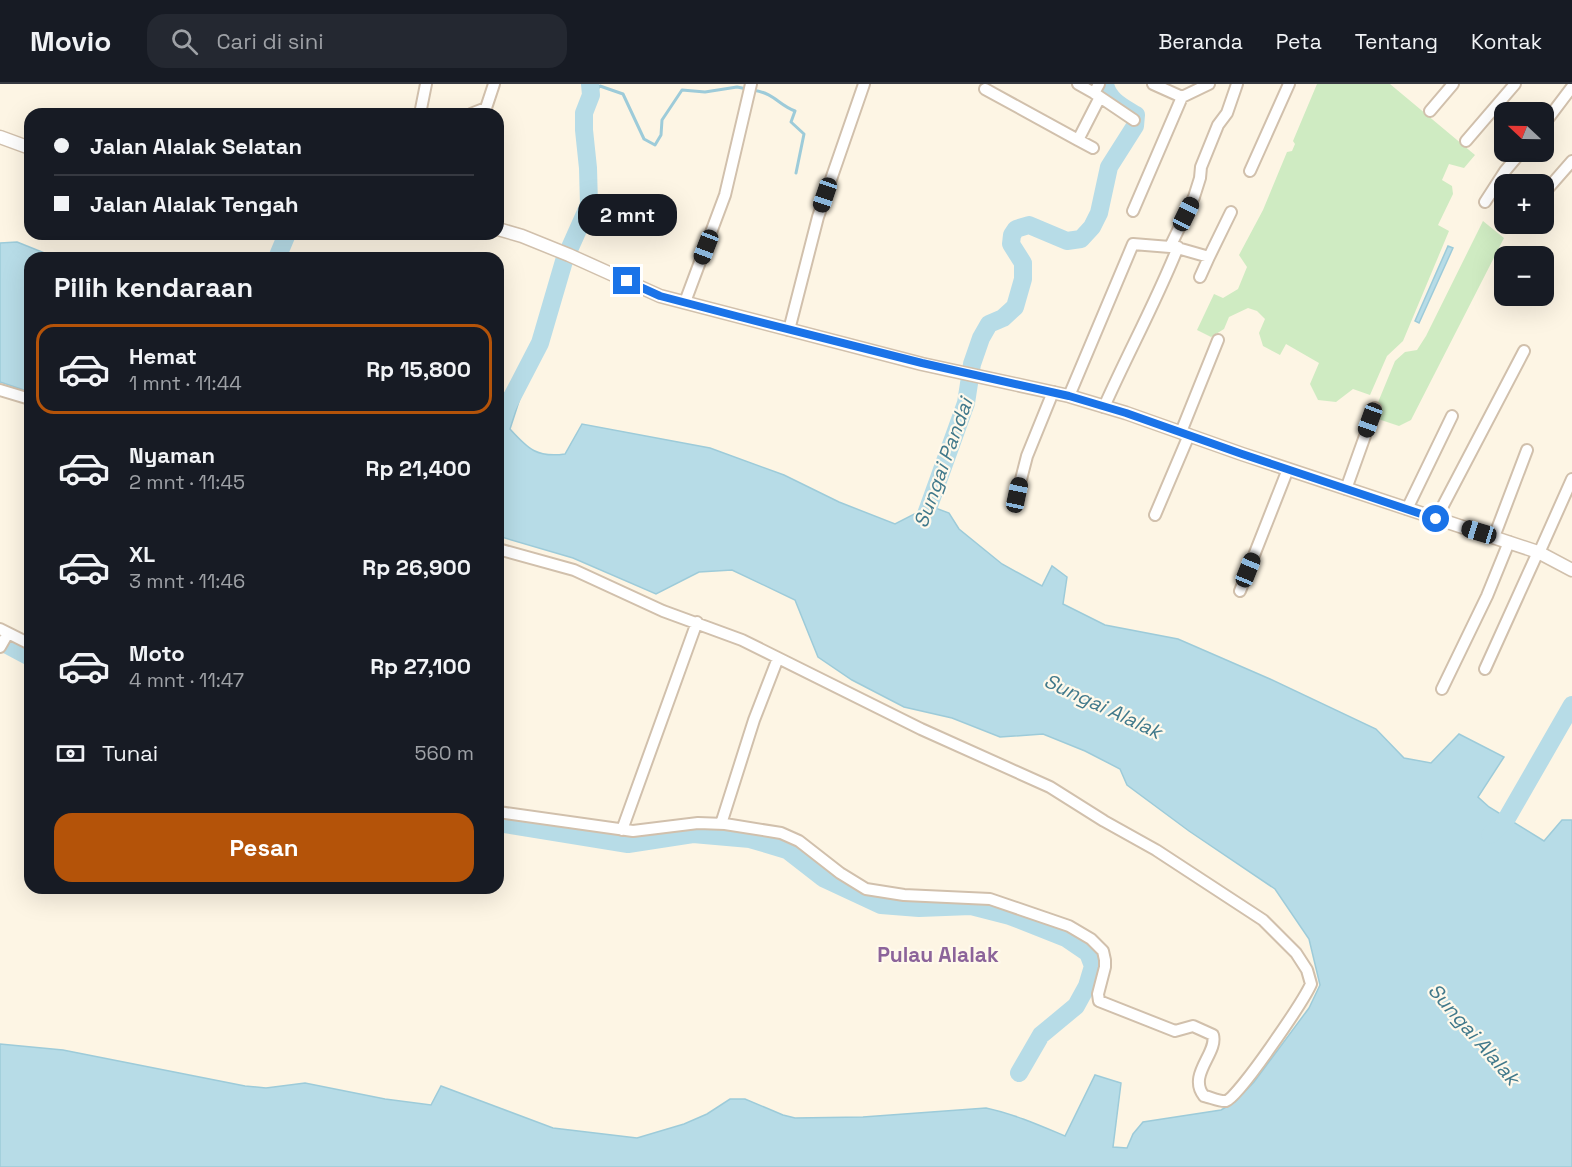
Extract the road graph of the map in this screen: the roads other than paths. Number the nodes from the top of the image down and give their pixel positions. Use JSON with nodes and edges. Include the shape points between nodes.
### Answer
{"nodes":[{"id":1,"x":426,"y":84,"type":"edge"},
{"id":2,"x":494,"y":84,"type":"edge"},
{"id":3,"x":864,"y":84,"type":"edge"},
{"id":4,"x":1078,"y":84,"type":"edge"},
{"id":5,"x":1153,"y":84,"type":"edge"},
{"id":6,"x":1209,"y":84,"type":"edge"},
{"id":7,"x":1237,"y":84,"type":"edge"},
{"id":8,"x":1289,"y":84,"type":"edge"},
{"id":9,"x":1453,"y":84,"type":"edge"},
{"id":10,"x":1515,"y":84,"type":"edge"},
{"id":11,"x":1572,"y":87,"type":"edge"},
{"id":12,"x":749,"y":88,"type":"edge"},
{"id":13,"x":985,"y":89,"type":"dead end"},
{"id":14,"x":1098,"y":92,"type":"edge"},
{"id":15,"x":1182,"y":97,"type":"junction"},
{"id":16,"x":421,"y":108,"type":"edge"},
{"id":17,"x":486,"y":108,"type":"edge"},
{"id":18,"x":1430,"y":111,"type":"dead end"},
{"id":19,"x":1554,"y":111,"type":"edge"},
{"id":20,"x":1134,"y":120,"type":"dead end"},
{"id":21,"x":0,"y":137,"type":"edge"},
{"id":22,"x":1078,"y":140,"type":"junction"},
{"id":23,"x":1466,"y":141,"type":"dead end"},
{"id":24,"x":24,"y":146,"type":"edge"},
{"id":25,"x":1093,"y":148,"type":"dead end"},
{"id":26,"x":1572,"y":161,"type":"edge"},
{"id":27,"x":1513,"y":162,"type":"edge"},
{"id":28,"x":1250,"y":171,"type":"dead end"},
{"id":29,"x":1554,"y":182,"type":"edge"},
{"id":30,"x":1485,"y":202,"type":"dead end"},
{"id":31,"x":1132,"y":211,"type":"dead end"},
{"id":32,"x":1231,"y":212,"type":"dead end"},
{"id":33,"x":504,"y":231,"type":"edge"},
{"id":34,"x":1174,"y":247,"type":"junction"},
{"id":35,"x":1209,"y":257,"type":"junction"},
{"id":36,"x":1200,"y":277,"type":"dead end"},
{"id":37,"x":685,"y":302,"type":"junction"},
{"id":38,"x":789,"y":330,"type":"junction"},
{"id":39,"x":1218,"y":340,"type":"dead end"},
{"id":40,"x":1524,"y":351,"type":"dead end"},
{"id":41,"x":0,"y":390,"type":"edge"},
{"id":42,"x":1053,"y":392,"type":"junction"},
{"id":43,"x":1069,"y":396,"type":"junction"},
{"id":44,"x":24,"y":397,"type":"edge"},
{"id":45,"x":1104,"y":407,"type":"junction"},
{"id":46,"x":1375,"y":408,"type":"dead end"},
{"id":47,"x":1452,"y":416,"type":"dead end"},
{"id":48,"x":1185,"y":434,"type":"junction"},
{"id":49,"x":1527,"y":450,"type":"dead end"},
{"id":50,"x":1288,"y":469,"type":"junction"},
{"id":51,"x":1572,"y":479,"type":"edge"},
{"id":52,"x":1346,"y":489,"type":"junction"},
{"id":53,"x":1017,"y":495,"type":"dead end"},
{"id":54,"x":1407,"y":509,"type":"junction"},
{"id":55,"x":1155,"y":515,"type":"dead end"},
{"id":56,"x":1436,"y":519,"type":"junction"},
{"id":57,"x":1494,"y":537,"type":"junction"},
{"id":58,"x":1509,"y":542,"type":"junction"},
{"id":59,"x":504,"y":551,"type":"edge"},
{"id":60,"x":1539,"y":552,"type":"junction"},
{"id":61,"x":1572,"y":570,"type":"edge"},
{"id":62,"x":1240,"y":591,"type":"dead end"},
{"id":63,"x":697,"y":622,"type":"junction"},
{"id":64,"x":4,"y":631,"type":"edge"},
{"id":65,"x":24,"y":641,"type":"edge"},
{"id":66,"x":0,"y":647,"type":"edge"},
{"id":67,"x":778,"y":658,"type":"junction"},
{"id":68,"x":1485,"y":669,"type":"dead end"},
{"id":69,"x":1443,"y":689,"type":"dead end"},
{"id":70,"x":504,"y":813,"type":"edge"},
{"id":71,"x":721,"y":824,"type":"junction"},
{"id":72,"x":622,"y":830,"type":"junction"}],
"edges":[{"from":1,"to":16,"type":"street"},
{"from":2,"to":17,"type":"street"},
{"from":3,"to":38,"type":"street","via":[[818,217]]},
{"from":4,"to":14,"type":"street"},
{"from":5,"to":15,"type":"street"},
{"from":6,"to":15,"type":"street"},
{"from":7,"to":34,"type":"street","via":[[1201,166],[1194,197]]},
{"from":8,"to":28,"type":"street"},
{"from":9,"to":18,"type":"street"},
{"from":10,"to":23,"type":"street"},
{"from":11,"to":19,"type":"street"},
{"from":12,"to":37,"type":"street","via":[[725,195]]},
{"from":13,"to":22,"type":"street"},
{"from":14,"to":20,"type":"street"},
{"from":14,"to":22,"type":"street"},
{"from":15,"to":31,"type":"street"},
{"from":21,"to":24,"type":"street"},
{"from":22,"to":25,"type":"street"},
{"from":26,"to":29,"type":"street"},
{"from":27,"to":30,"type":"street"},
{"from":32,"to":35,"type":"street"},
{"from":33,"to":37,"type":"street","via":[[660,296]]},
{"from":34,"to":35,"type":"street"},
{"from":34,"to":43,"type":"street","via":[[1133,244]]},
{"from":34,"to":45,"type":"street","via":[[1159,293]]},
{"from":35,"to":36,"type":"street"},
{"from":37,"to":38,"type":"street"},
{"from":38,"to":42,"type":"street"},
{"from":39,"to":48,"type":"street"},
{"from":40,"to":56,"type":"street"},
{"from":41,"to":44,"type":"street"},
{"from":42,"to":43,"type":"street"},
{"from":42,"to":53,"type":"street","via":[[1027,456]]},
{"from":43,"to":45,"type":"street"},
{"from":45,"to":48,"type":"street"},
{"from":46,"to":52,"type":"street"},
{"from":47,"to":54,"type":"street"},
{"from":48,"to":50,"type":"street"},
{"from":48,"to":55,"type":"street"},
{"from":49,"to":57,"type":"street"},
{"from":50,"to":52,"type":"street"},
{"from":50,"to":62,"type":"street"},
{"from":51,"to":60,"type":"street"},
{"from":52,"to":54,"type":"street"},
{"from":54,"to":56,"type":"street"},
{"from":56,"to":57,"type":"street"},
{"from":57,"to":58,"type":"street"},
{"from":58,"to":60,"type":"street"},
{"from":58,"to":69,"type":"street"},
{"from":59,"to":63,"type":"street","via":[[574,570],[663,611]]},
{"from":60,"to":61,"type":"street"},
{"from":60,"to":68,"type":"street"},
{"from":63,"to":67,"type":"street"},
{"from":63,"to":72,"type":"street"},
{"from":64,"to":65,"type":"street"},
{"from":64,"to":66,"type":"street"},
{"from":67,"to":71,"type":"street"},
{"from":67,"to":71,"type":"street","via":[[1050,787],[1156,850],[1263,920],[1296,954],[1311,984],[1236,1094],[1225,1101],[1204,1096],[1200,1090],[1202,1065],[1214,1044],[1213,1035],[1193,1026],[1175,1030],[1099,1001],[1105,967],[1103,951],[1069,926],[990,899],[866,889],[789,836]]},
{"from":70,"to":72,"type":"street"},
{"from":71,"to":72,"type":"street"}]}
